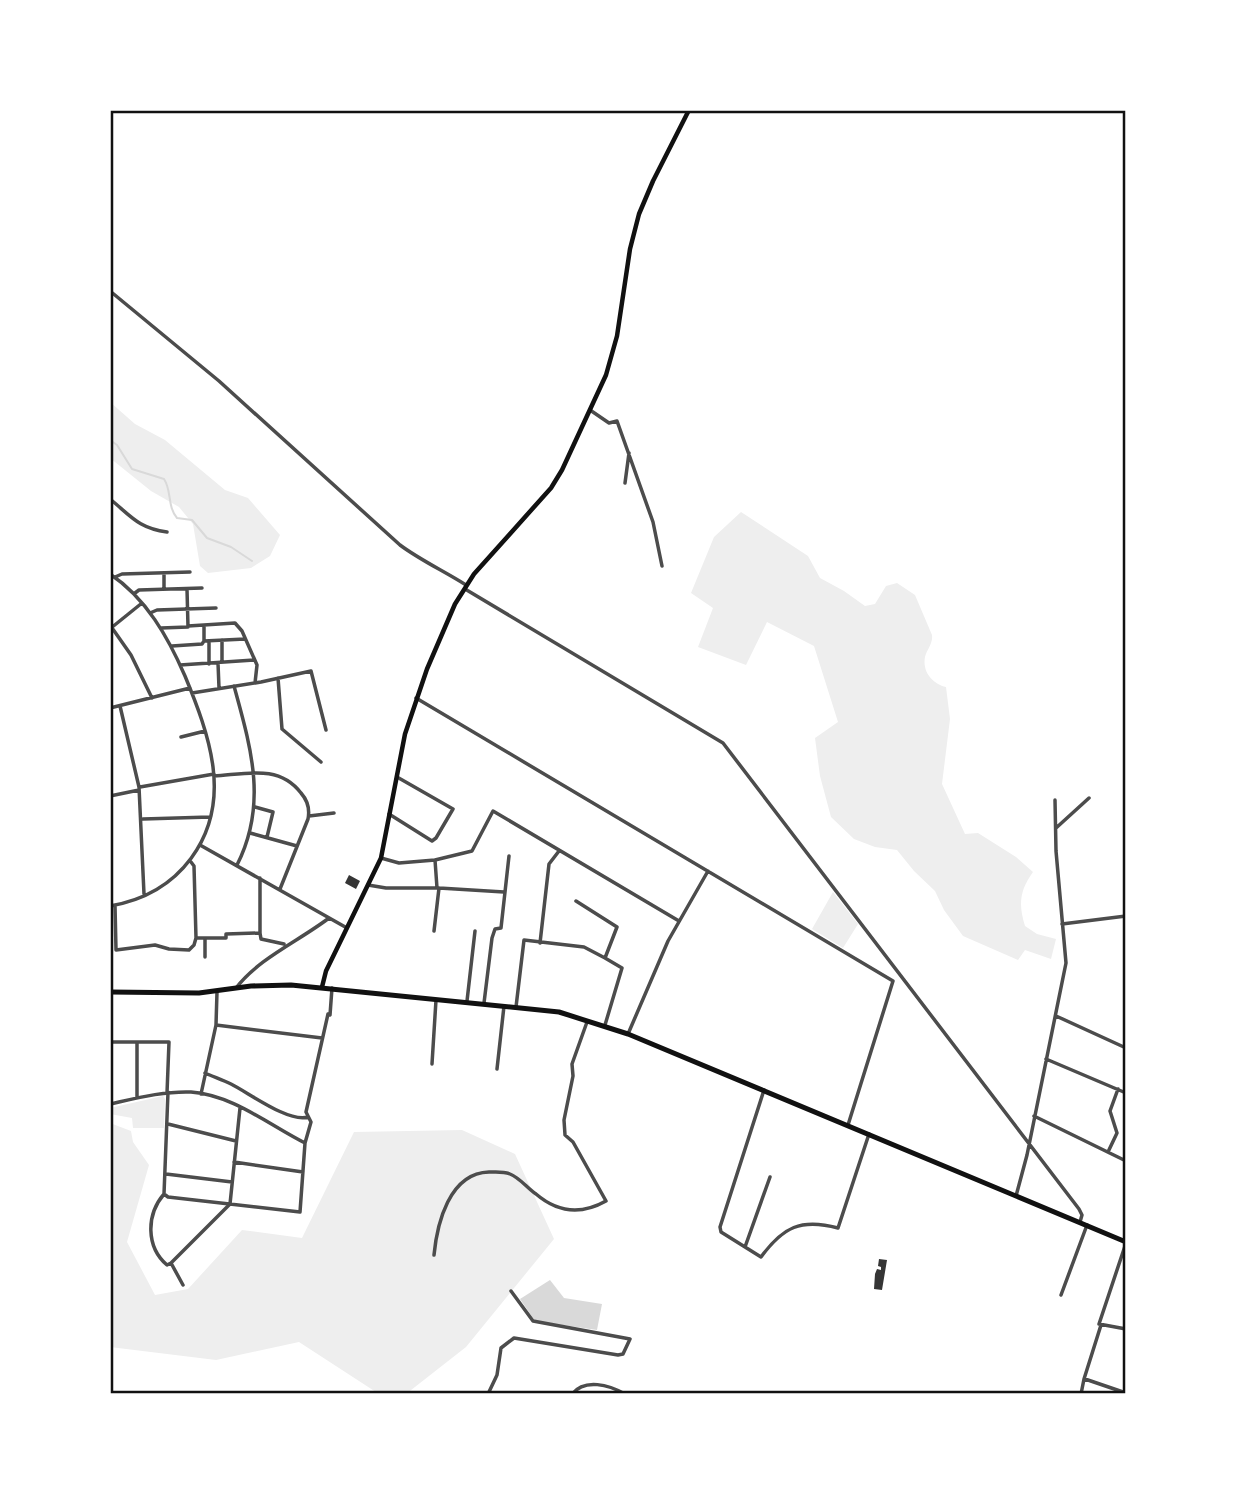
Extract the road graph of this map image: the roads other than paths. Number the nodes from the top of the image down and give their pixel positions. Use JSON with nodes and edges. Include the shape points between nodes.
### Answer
{"nodes":[{"id":1,"x":689,"y":110,"type":"edge"},
{"id":2,"x":110,"y":291,"type":"edge"},
{"id":3,"x":590,"y":410,"type":"junction"},
{"id":4,"x":629,"y":453,"type":"junction"},
{"id":5,"x":625,"y":483,"type":"dead end"},
{"id":6,"x":110,"y":499,"type":"edge"},
{"id":7,"x":167,"y":532,"type":"dead end"},
{"id":8,"x":662,"y":566,"type":"dead end"},
{"id":9,"x":190,"y":572,"type":"dead end"},
{"id":10,"x":164,"y":573,"type":"junction"},
{"id":11,"x":112,"y":575,"type":"edge"},
{"id":12,"x":465,"y":587,"type":"junction"},
{"id":13,"x":164,"y":589,"type":"junction"},
{"id":14,"x":187,"y":589,"type":"junction"},
{"id":15,"x":202,"y":589,"type":"dead end"},
{"id":16,"x":134,"y":594,"type":"junction"},
{"id":17,"x":142,"y":603,"type":"junction"},
{"id":18,"x":216,"y":608,"type":"dead end"},
{"id":19,"x":188,"y":609,"type":"junction"},
{"id":20,"x":150,"y":613,"type":"junction"},
{"id":21,"x":188,"y":626,"type":"junction"},
{"id":22,"x":204,"y":626,"type":"junction"},
{"id":23,"x":111,"y":627,"type":"edge"},
{"id":24,"x":161,"y":628,"type":"junction"},
{"id":25,"x":245,"y":639,"type":"junction"},
{"id":26,"x":222,"y":640,"type":"junction"},
{"id":27,"x":206,"y":641,"type":"junction"},
{"id":28,"x":171,"y":646,"type":"junction"},
{"id":29,"x":254,"y":660,"type":"junction"},
{"id":30,"x":220,"y":662,"type":"junction"},
{"id":31,"x":209,"y":664,"type":"junction"},
{"id":32,"x":180,"y":665,"type":"junction"},
{"id":33,"x":278,"y":678,"type":"junction"},
{"id":34,"x":255,"y":683,"type":"junction"},
{"id":35,"x":234,"y":686,"type":"junction"},
{"id":36,"x":219,"y":688,"type":"junction"},
{"id":37,"x":191,"y":690,"type":"junction"},
{"id":38,"x":152,"y":698,"type":"junction"},
{"id":39,"x":416,"y":698,"type":"junction"},
{"id":40,"x":120,"y":706,"type":"junction"},
{"id":41,"x":110,"y":708,"type":"edge"},
{"id":42,"x":326,"y":730,"type":"dead end"},
{"id":43,"x":205,"y":731,"type":"junction"},
{"id":44,"x":181,"y":737,"type":"dead end"},
{"id":45,"x":321,"y":762,"type":"dead end"},
{"id":46,"x":254,"y":774,"type":"junction"},
{"id":47,"x":214,"y":775,"type":"junction"},
{"id":48,"x":397,"y":777,"type":"junction"},
{"id":49,"x":139,"y":789,"type":"junction"},
{"id":50,"x":110,"y":796,"type":"edge"},
{"id":51,"x":1089,"y":798,"type":"dead end"},
{"id":52,"x":1055,"y":800,"type":"dead end"},
{"id":53,"x":255,"y":807,"type":"junction"},
{"id":54,"x":334,"y":813,"type":"dead end"},
{"id":55,"x":389,"y":814,"type":"junction"},
{"id":56,"x":309,"y":816,"type":"junction"},
{"id":57,"x":210,"y":817,"type":"junction"},
{"id":58,"x":142,"y":819,"type":"junction"},
{"id":59,"x":1056,"y":828,"type":"junction"},
{"id":60,"x":250,"y":833,"type":"junction"},
{"id":61,"x":267,"y":837,"type":"junction"},
{"id":62,"x":200,"y":845,"type":"junction"},
{"id":63,"x":297,"y":846,"type":"junction"},
{"id":64,"x":559,"y":850,"type":"junction"},
{"id":65,"x":509,"y":856,"type":"dead end"},
{"id":66,"x":381,"y":858,"type":"junction"},
{"id":67,"x":435,"y":860,"type":"junction"},
{"id":68,"x":191,"y":862,"type":"junction"},
{"id":69,"x":237,"y":865,"type":"junction"},
{"id":70,"x":708,"y":871,"type":"junction"},
{"id":71,"x":260,"y":878,"type":"junction"},
{"id":72,"x":368,"y":885,"type":"junction"},
{"id":73,"x":438,"y":888,"type":"junction"},
{"id":74,"x":280,"y":889,"type":"junction"},
{"id":75,"x":505,"y":892,"type":"junction"},
{"id":76,"x":144,"y":895,"type":"junction"},
{"id":77,"x":576,"y":901,"type":"dead end"},
{"id":78,"x":113,"y":905,"type":"edge"},
{"id":79,"x":1126,"y":916,"type":"edge"},
{"id":80,"x":329,"y":918,"type":"junction"},
{"id":81,"x":679,"y":921,"type":"junction"},
{"id":82,"x":1062,"y":924,"type":"junction"},
{"id":83,"x":347,"y":928,"type":"junction"},
{"id":84,"x":434,"y":931,"type":"dead end"},
{"id":85,"x":475,"y":931,"type":"dead end"},
{"id":86,"x":260,"y":933,"type":"junction"},
{"id":87,"x":196,"y":938,"type":"junction"},
{"id":88,"x":205,"y":938,"type":"junction"},
{"id":89,"x":540,"y":943,"type":"junction"},
{"id":90,"x":284,"y":944,"type":"dead end"},
{"id":91,"x":205,"y":957,"type":"dead end"},
{"id":92,"x":605,"y":958,"type":"junction"},
{"id":93,"x":897,"y":971,"type":"junction"},
{"id":94,"x":893,"y":981,"type":"junction"},
{"id":95,"x":322,"y":986,"type":"junction"},
{"id":96,"x":332,"y":988,"type":"junction"},
{"id":97,"x":235,"y":989,"type":"junction"},
{"id":98,"x":110,"y":992,"type":"edge"},
{"id":99,"x":217,"y":992,"type":"junction"},
{"id":100,"x":436,"y":998,"type":"junction"},
{"id":101,"x":467,"y":1002,"type":"junction"},
{"id":102,"x":484,"y":1003,"type":"junction"},
{"id":103,"x":504,"y":1006,"type":"junction"},
{"id":104,"x":516,"y":1007,"type":"junction"},
{"id":105,"x":1056,"y":1016,"type":"junction"},
{"id":106,"x":588,"y":1020,"type":"junction"},
{"id":107,"x":216,"y":1025,"type":"junction"},
{"id":108,"x":605,"y":1025,"type":"junction"},
{"id":109,"x":628,"y":1034,"type":"junction"},
{"id":110,"x":322,"y":1038,"type":"junction"},
{"id":111,"x":110,"y":1042,"type":"edge"},
{"id":112,"x":137,"y":1042,"type":"junction"},
{"id":113,"x":1126,"y":1048,"type":"edge"},
{"id":114,"x":1046,"y":1059,"type":"junction"},
{"id":115,"x":432,"y":1064,"type":"dead end"},
{"id":116,"x":497,"y":1069,"type":"dead end"},
{"id":117,"x":205,"y":1073,"type":"junction"},
{"id":118,"x":1118,"y":1089,"type":"junction"},
{"id":119,"x":764,"y":1090,"type":"junction"},
{"id":120,"x":168,"y":1093,"type":"junction"},
{"id":121,"x":1126,"y":1093,"type":"edge"},
{"id":122,"x":201,"y":1094,"type":"junction"},
{"id":123,"x":137,"y":1098,"type":"junction"},
{"id":124,"x":110,"y":1104,"type":"edge"},
{"id":125,"x":240,"y":1108,"type":"junction"},
{"id":126,"x":1034,"y":1116,"type":"junction"},
{"id":127,"x":308,"y":1117,"type":"junction"},
{"id":128,"x":167,"y":1124,"type":"junction"},
{"id":129,"x":848,"y":1125,"type":"junction"},
{"id":130,"x":869,"y":1134,"type":"junction"},
{"id":131,"x":236,"y":1141,"type":"junction"},
{"id":132,"x":305,"y":1143,"type":"junction"},
{"id":133,"x":1028,"y":1144,"type":"junction"},
{"id":134,"x":1108,"y":1153,"type":"junction"},
{"id":135,"x":1126,"y":1161,"type":"edge"},
{"id":136,"x":234,"y":1162,"type":"junction"},
{"id":137,"x":303,"y":1172,"type":"junction"},
{"id":138,"x":166,"y":1174,"type":"junction"},
{"id":139,"x":770,"y":1177,"type":"dead end"},
{"id":140,"x":232,"y":1182,"type":"junction"},
{"id":141,"x":164,"y":1194,"type":"junction"},
{"id":142,"x":1016,"y":1196,"type":"junction"},
{"id":143,"x":230,"y":1204,"type":"junction"},
{"id":144,"x":1080,"y":1222,"type":"junction"},
{"id":145,"x":1087,"y":1225,"type":"junction"},
{"id":146,"x":1126,"y":1242,"type":"edge"},
{"id":147,"x":745,"y":1247,"type":"junction"},
{"id":148,"x":435,"y":1255,"type":"dead end"},
{"id":149,"x":171,"y":1263,"type":"junction"},
{"id":150,"x":183,"y":1285,"type":"dead end"},
{"id":151,"x":511,"y":1291,"type":"dead end"},
{"id":152,"x":1061,"y":1294,"type":"dead end"},
{"id":153,"x":1101,"y":1325,"type":"junction"},
{"id":154,"x":1126,"y":1329,"type":"edge"},
{"id":155,"x":1084,"y":1379,"type":"junction"},
{"id":156,"x":1126,"y":1393,"type":"edge"},
{"id":157,"x":488,"y":1394,"type":"edge"},
{"id":158,"x":572,"y":1394,"type":"edge"},
{"id":159,"x":625,"y":1394,"type":"edge"},
{"id":160,"x":1082,"y":1394,"type":"edge"}],
"edges":[{"from":1,"to":3,"type":"main road","via":[[639,214],[614,349]]},
{"from":2,"to":12,"type":"street","via":[[219,381],[400,545]]},
{"from":3,"to":4,"type":"street","via":[[610,423],[617,421]]},
{"from":3,"to":12,"type":"main road","via":[[551,488]]},
{"from":4,"to":5,"type":"street"},
{"from":4,"to":8,"type":"street","via":[[653,522]]},
{"from":6,"to":7,"type":"street","via":[[137,523]]},
{"from":9,"to":10,"type":"street"},
{"from":10,"to":11,"type":"street"},
{"from":10,"to":13,"type":"street"},
{"from":11,"to":16,"type":"street"},
{"from":12,"to":39,"type":"main road"},
{"from":12,"to":93,"type":"street","via":[[723,743]]},
{"from":13,"to":14,"type":"street"},
{"from":13,"to":16,"type":"street"},
{"from":14,"to":15,"type":"street"},
{"from":14,"to":19,"type":"street"},
{"from":16,"to":17,"type":"street"},
{"from":17,"to":20,"type":"street"},
{"from":17,"to":23,"type":"street"},
{"from":18,"to":19,"type":"street"},
{"from":19,"to":20,"type":"street"},
{"from":19,"to":21,"type":"street"},
{"from":20,"to":24,"type":"street"},
{"from":21,"to":22,"type":"street"},
{"from":21,"to":24,"type":"street"},
{"from":22,"to":25,"type":"street","via":[[235,623]]},
{"from":22,"to":27,"type":"street"},
{"from":23,"to":38,"type":"street"},
{"from":24,"to":28,"type":"street"},
{"from":25,"to":26,"type":"street"},
{"from":25,"to":29,"type":"street"},
{"from":26,"to":27,"type":"street"},
{"from":26,"to":30,"type":"street"},
{"from":27,"to":28,"type":"street"},
{"from":27,"to":31,"type":"street"},
{"from":28,"to":32,"type":"street"},
{"from":29,"to":30,"type":"street"},
{"from":29,"to":34,"type":"street"},
{"from":30,"to":31,"type":"street"},
{"from":30,"to":36,"type":"street"},
{"from":31,"to":32,"type":"street"},
{"from":32,"to":37,"type":"street"},
{"from":33,"to":34,"type":"street"},
{"from":33,"to":42,"type":"street","via":[[310,671]]},
{"from":33,"to":45,"type":"street","via":[[282,729]]},
{"from":34,"to":35,"type":"street"},
{"from":35,"to":36,"type":"street"},
{"from":35,"to":46,"type":"street"},
{"from":36,"to":37,"type":"street"},
{"from":37,"to":38,"type":"street"},
{"from":37,"to":43,"type":"street"},
{"from":38,"to":40,"type":"street"},
{"from":39,"to":48,"type":"main road"},
{"from":39,"to":70,"type":"street"},
{"from":40,"to":41,"type":"street"},
{"from":40,"to":49,"type":"street"},
{"from":43,"to":44,"type":"street"},
{"from":43,"to":47,"type":"street"},
{"from":46,"to":47,"type":"street"},
{"from":46,"to":53,"type":"street"},
{"from":46,"to":56,"type":"street","via":[[288,779],[305,797]]},
{"from":47,"to":49,"type":"street"},
{"from":47,"to":57,"type":"street"},
{"from":48,"to":55,"type":"main road"},
{"from":48,"to":55,"type":"street","via":[[453,809],[432,841]]},
{"from":49,"to":50,"type":"street"},
{"from":49,"to":58,"type":"street"},
{"from":51,"to":59,"type":"street"},
{"from":52,"to":59,"type":"street"},
{"from":53,"to":60,"type":"street"},
{"from":53,"to":61,"type":"street","via":[[273,812]]},
{"from":54,"to":56,"type":"street"},
{"from":55,"to":66,"type":"main road"},
{"from":56,"to":63,"type":"street"},
{"from":57,"to":58,"type":"street"},
{"from":57,"to":62,"type":"street"},
{"from":58,"to":76,"type":"street"},
{"from":59,"to":82,"type":"street"},
{"from":60,"to":61,"type":"street"},
{"from":60,"to":69,"type":"street"},
{"from":61,"to":63,"type":"street"},
{"from":62,"to":68,"type":"street"},
{"from":62,"to":69,"type":"street"},
{"from":63,"to":74,"type":"street"},
{"from":64,"to":67,"type":"street","via":[[493,811],[472,852]]},
{"from":64,"to":81,"type":"street"},
{"from":64,"to":89,"type":"street","via":[[549,863]]},
{"from":65,"to":75,"type":"street"},
{"from":66,"to":67,"type":"street","via":[[399,863]]},
{"from":66,"to":72,"type":"main road"},
{"from":67,"to":73,"type":"street"},
{"from":68,"to":76,"type":"street"},
{"from":68,"to":87,"type":"street"},
{"from":69,"to":71,"type":"street"},
{"from":70,"to":81,"type":"street"},
{"from":70,"to":94,"type":"street"},
{"from":71,"to":74,"type":"street"},
{"from":71,"to":86,"type":"street"},
{"from":72,"to":73,"type":"street"},
{"from":72,"to":83,"type":"main road"},
{"from":73,"to":75,"type":"street"},
{"from":73,"to":84,"type":"street"},
{"from":74,"to":80,"type":"street"},
{"from":75,"to":102,"type":"street","via":[[501,928],[495,929],[492,938]]},
{"from":76,"to":78,"type":"street"},
{"from":77,"to":92,"type":"street","via":[[617,927]]},
{"from":78,"to":87,"type":"street","via":[[116,950],[155,945],[186,950]]},
{"from":79,"to":82,"type":"street"},
{"from":80,"to":83,"type":"street"},
{"from":80,"to":97,"type":"street","via":[[264,962]]},
{"from":81,"to":109,"type":"street"},
{"from":82,"to":105,"type":"street","via":[[1066,964]]},
{"from":83,"to":95,"type":"main road"},
{"from":85,"to":101,"type":"street"},
{"from":86,"to":88,"type":"street"},
{"from":86,"to":90,"type":"street","via":[[261,939]]},
{"from":87,"to":88,"type":"street"},
{"from":88,"to":91,"type":"street"},
{"from":89,"to":92,"type":"street","via":[[584,947]]},
{"from":89,"to":104,"type":"street","via":[[524,940]]},
{"from":92,"to":108,"type":"street","via":[[622,968]]},
{"from":93,"to":94,"type":"street"},
{"from":93,"to":133,"type":"street"},
{"from":94,"to":129,"type":"street"},
{"from":95,"to":96,"type":"main road"},
{"from":95,"to":97,"type":"main road"},
{"from":96,"to":100,"type":"main road"},
{"from":96,"to":110,"type":"street"},
{"from":97,"to":99,"type":"main road"},
{"from":98,"to":99,"type":"main road"},
{"from":99,"to":107,"type":"street"},
{"from":100,"to":101,"type":"main road"},
{"from":100,"to":115,"type":"street"},
{"from":101,"to":102,"type":"main road"},
{"from":102,"to":103,"type":"main road"},
{"from":103,"to":104,"type":"main road"},
{"from":103,"to":116,"type":"street"},
{"from":104,"to":106,"type":"main road"},
{"from":105,"to":113,"type":"street"},
{"from":105,"to":114,"type":"street"},
{"from":106,"to":108,"type":"main road"},
{"from":106,"to":148,"type":"street","via":[[572,1064],[565,1135],[606,1201],[587,1210],[565,1210],[543,1200],[515,1175],[483,1172],[453,1192],[440,1219]]},
{"from":107,"to":110,"type":"street"},
{"from":107,"to":117,"type":"street"},
{"from":108,"to":109,"type":"main road"},
{"from":109,"to":119,"type":"main road"},
{"from":110,"to":127,"type":"street"},
{"from":111,"to":112,"type":"street"},
{"from":112,"to":120,"type":"street","via":[[169,1042]]},
{"from":112,"to":123,"type":"street"},
{"from":114,"to":118,"type":"street"},
{"from":114,"to":126,"type":"street"},
{"from":117,"to":122,"type":"street"},
{"from":117,"to":127,"type":"street","via":[[276,1109]]},
{"from":118,"to":121,"type":"street"},
{"from":118,"to":134,"type":"street","via":[[1110,1111],[1117,1133]]},
{"from":119,"to":129,"type":"main road"},
{"from":119,"to":147,"type":"street","via":[[720,1227]]},
{"from":120,"to":122,"type":"street"},
{"from":120,"to":123,"type":"street"},
{"from":120,"to":128,"type":"street"},
{"from":122,"to":125,"type":"street"},
{"from":123,"to":124,"type":"street"},
{"from":125,"to":131,"type":"street"},
{"from":125,"to":132,"type":"street"},
{"from":126,"to":133,"type":"street"},
{"from":126,"to":134,"type":"street"},
{"from":127,"to":132,"type":"street","via":[[311,1122]]},
{"from":128,"to":131,"type":"street"},
{"from":128,"to":138,"type":"street"},
{"from":129,"to":130,"type":"main road"},
{"from":130,"to":142,"type":"main road"},
{"from":130,"to":147,"type":"street","via":[[838,1228],[819,1223],[797,1226],[778,1236],[761,1257]]},
{"from":131,"to":136,"type":"street"},
{"from":132,"to":137,"type":"street"},
{"from":133,"to":142,"type":"street"},
{"from":133,"to":144,"type":"street","via":[[1079,1209]]},
{"from":134,"to":135,"type":"street"},
{"from":136,"to":137,"type":"street"},
{"from":136,"to":140,"type":"street"},
{"from":137,"to":143,"type":"street","via":[[300,1212]]},
{"from":138,"to":140,"type":"street"},
{"from":138,"to":141,"type":"street"},
{"from":139,"to":147,"type":"street"},
{"from":140,"to":143,"type":"street"},
{"from":141,"to":143,"type":"street"},
{"from":141,"to":149,"type":"street","via":[[150,1238],[163,1263]]},
{"from":142,"to":144,"type":"main road"},
{"from":143,"to":149,"type":"street"},
{"from":144,"to":145,"type":"main road"},
{"from":145,"to":146,"type":"main road"},
{"from":145,"to":152,"type":"street"},
{"from":146,"to":153,"type":"street"},
{"from":149,"to":150,"type":"street"},
{"from":151,"to":157,"type":"street","via":[[533,1321],[630,1339],[629,1345],[618,1355],[513,1338],[501,1348]]},
{"from":153,"to":154,"type":"street"},
{"from":153,"to":155,"type":"street"},
{"from":155,"to":156,"type":"street"},
{"from":155,"to":160,"type":"street"},
{"from":158,"to":159,"type":"street","via":[[581,1386],[596,1385]]}]}
